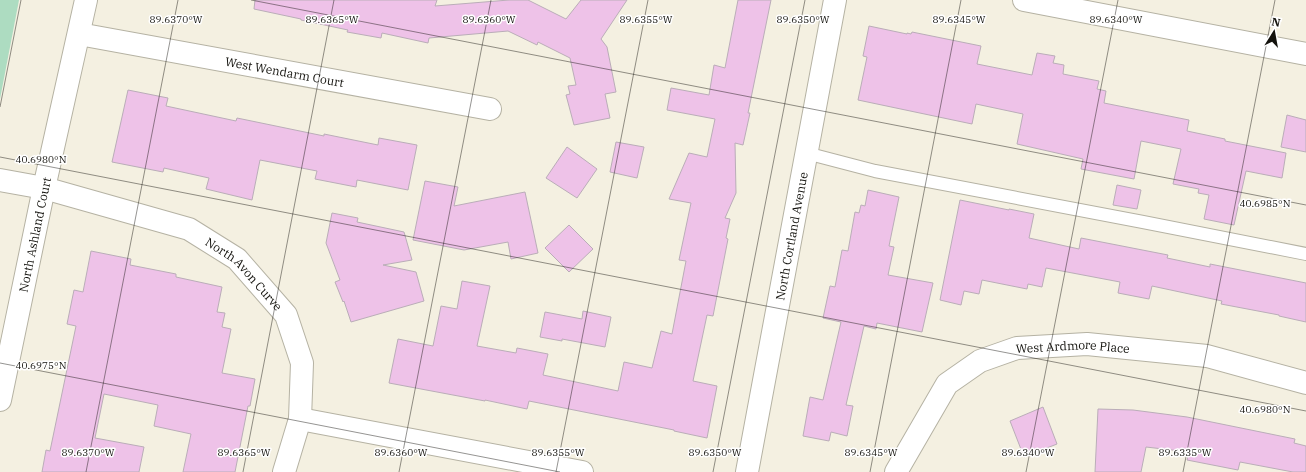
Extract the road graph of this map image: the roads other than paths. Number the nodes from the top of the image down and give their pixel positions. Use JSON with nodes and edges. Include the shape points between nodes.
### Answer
{"nodes":[{"id":1,"x":86,"y":0,"type":"edge"},
{"id":2,"x":835,"y":0,"type":"edge"},
{"id":3,"x":1024,"y":0,"type":"edge"},
{"id":4,"x":79,"y":34,"type":"junction"},
{"id":5,"x":1306,"y":54,"type":"edge"},
{"id":6,"x":490,"y":109,"type":"dead end"},
{"id":7,"x":806,"y":153,"type":"junction"},
{"id":8,"x":0,"y":180,"type":"edge"},
{"id":9,"x":44,"y":188,"type":"junction"},
{"id":10,"x":1306,"y":254,"type":"edge"},
{"id":11,"x":1306,"y":383,"type":"edge"},
{"id":12,"x":0,"y":400,"type":"edge"},
{"id":13,"x":300,"y":419,"type":"junction"},
{"id":14,"x":284,"y":472,"type":"edge"},
{"id":15,"x":582,"y":472,"type":"edge"},
{"id":16,"x":747,"y":472,"type":"edge"},
{"id":17,"x":896,"y":472,"type":"edge"}],
"edges":[{"from":1,"to":4,"type":"street","name":"North Ashland Court"},
{"from":2,"to":7,"type":"street","name":"North Cortland Avenue"},
{"from":3,"to":5,"type":"street"},
{"from":4,"to":6,"type":"street","name":"West Wendarm Court"},
{"from":4,"to":9,"type":"street","name":"North Ashland Court"},
{"from":7,"to":10,"type":"lane","via":[[875,171]]},
{"from":7,"to":16,"type":"street","name":"North Cortland Avenue"},
{"from":8,"to":9,"type":"street","name":"North Avon Curve"},
{"from":9,"to":12,"type":"street","name":"North Ashland Court"},
{"from":9,"to":13,"type":"street","name":"North Avon Curve","via":[[189,229],[237,259],[286,315],[302,363]]},
{"from":11,"to":17,"type":"street","name":"West Ardmore Place","via":[[1207,356],[1087,344],[1017,348],[980,361],[947,384]]},
{"from":13,"to":14,"type":"street","name":"North Avon Curve"},
{"from":13,"to":15,"type":"street"}]}
